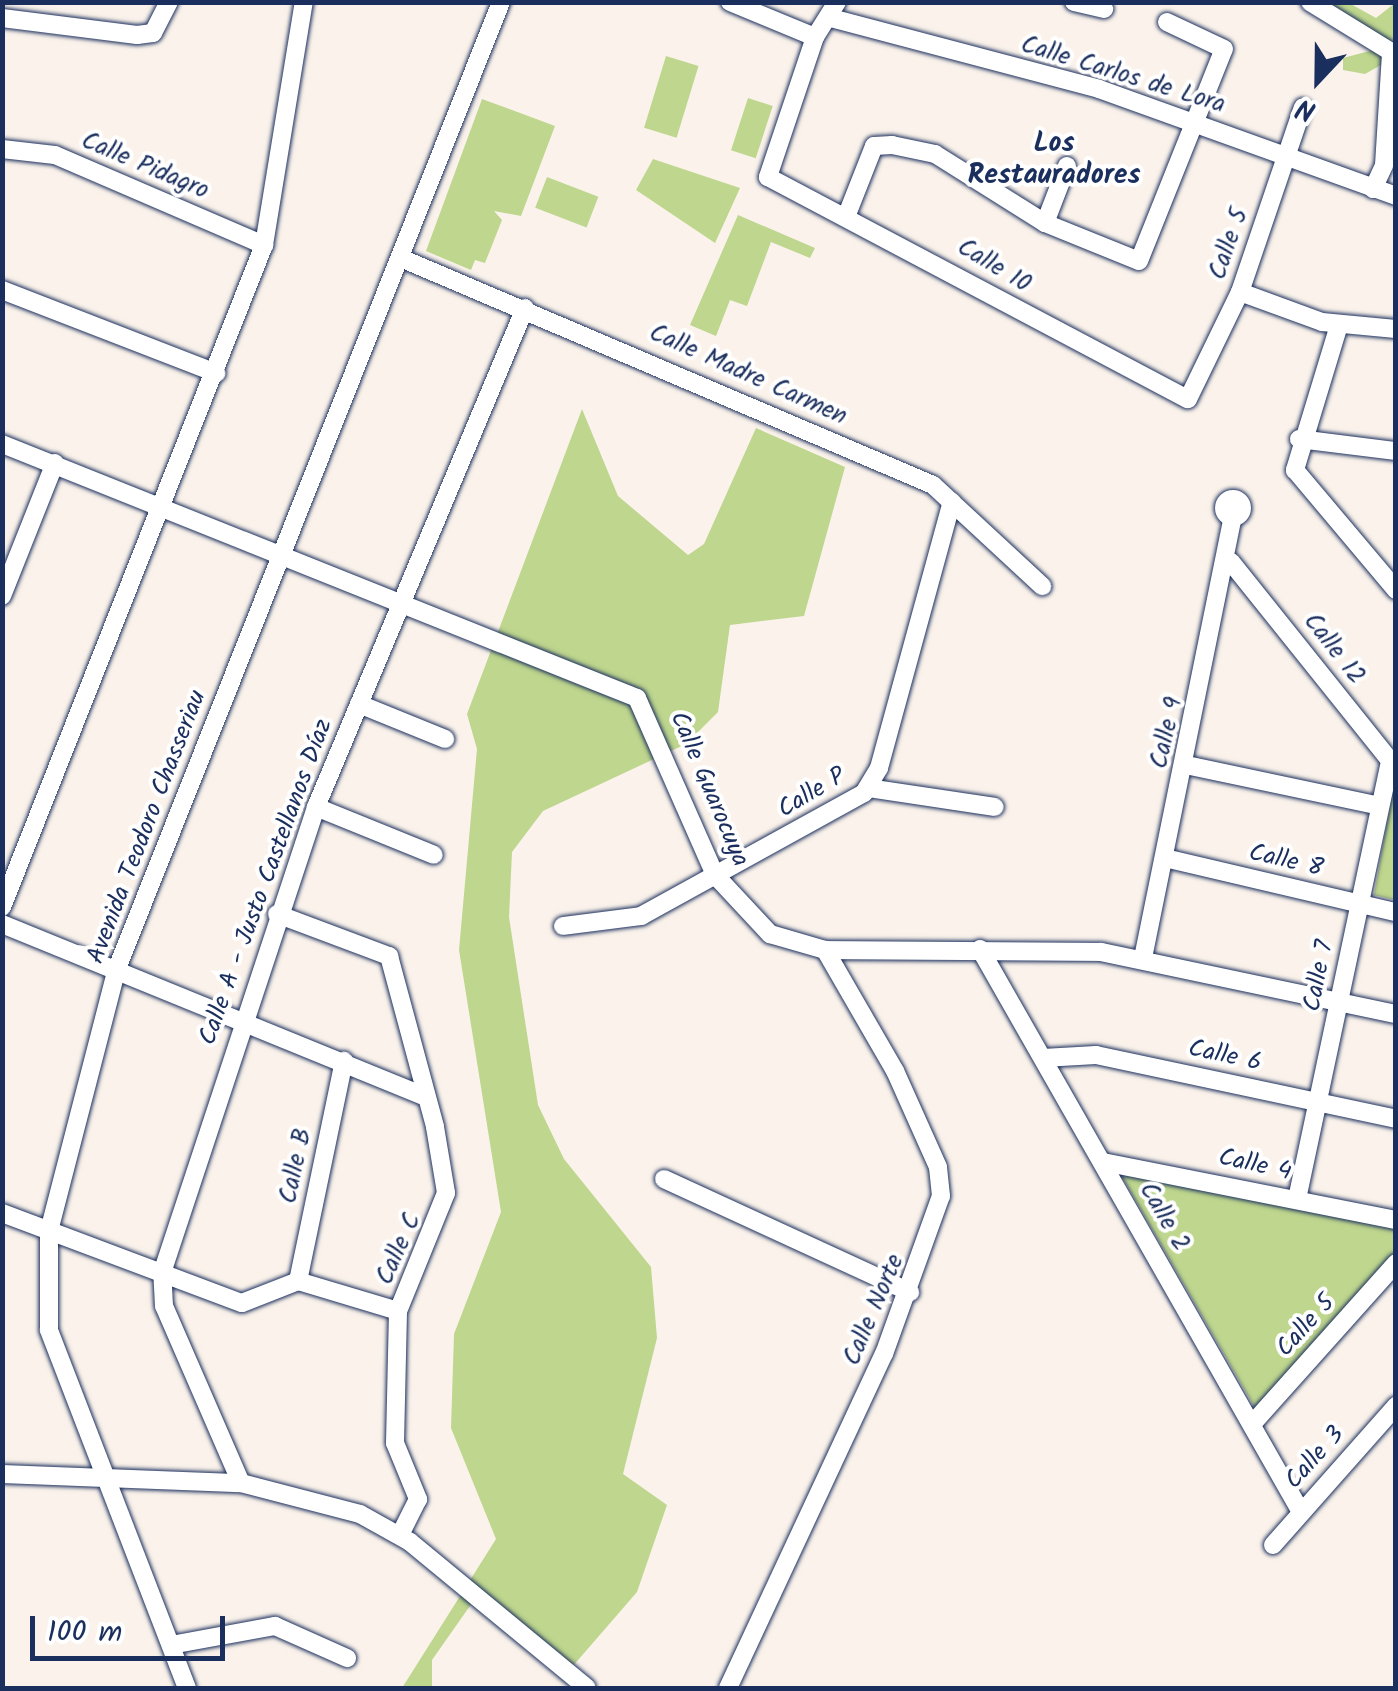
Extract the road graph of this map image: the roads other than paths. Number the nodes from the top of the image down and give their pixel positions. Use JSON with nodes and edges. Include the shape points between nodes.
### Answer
{"nodes":[{"id":1,"x":169,"y":2,"type":"edge"},
{"id":2,"x":304,"y":2,"type":"edge"},
{"id":3,"x":501,"y":2,"type":"edge"},
{"id":4,"x":730,"y":2,"type":"edge"},
{"id":5,"x":1074,"y":2,"type":"edge"},
{"id":6,"x":1310,"y":2,"type":"edge"},
{"id":7,"x":1104,"y":9,"type":"dead end"},
{"id":8,"x":834,"y":10,"type":"edge"},
{"id":9,"x":2,"y":18,"type":"edge"},
{"id":10,"x":1168,"y":22,"type":"dead end"},
{"id":11,"x":815,"y":37,"type":"junction"},
{"id":12,"x":1394,"y":54,"type":"edge"},
{"id":13,"x":1304,"y":107,"type":"dead end"},
{"id":14,"x":1194,"y":122,"type":"junction"},
{"id":15,"x":2,"y":149,"type":"edge"},
{"id":16,"x":1285,"y":155,"type":"junction"},
{"id":17,"x":1067,"y":166,"type":"dead end"},
{"id":18,"x":1373,"y":188,"type":"junction"},
{"id":19,"x":1396,"y":196,"type":"edge"},
{"id":20,"x":848,"y":212,"type":"junction"},
{"id":21,"x":1045,"y":223,"type":"junction"},
{"id":22,"x":264,"y":245,"type":"junction"},
{"id":23,"x":403,"y":259,"type":"junction"},
{"id":24,"x":2,"y":290,"type":"edge"},
{"id":25,"x":1240,"y":292,"type":"junction"},
{"id":26,"x":525,"y":308,"type":"junction"},
{"id":27,"x":1339,"y":325,"type":"junction"},
{"id":28,"x":1396,"y":329,"type":"edge"},
{"id":29,"x":216,"y":374,"type":"junction"},
{"id":30,"x":1196,"y":396,"type":"joint"},
{"id":31,"x":1300,"y":439,"type":"junction"},
{"id":32,"x":2,"y":444,"type":"edge"},
{"id":33,"x":1396,"y":451,"type":"edge"},
{"id":34,"x":55,"y":463,"type":"junction"},
{"id":35,"x":952,"y":502,"type":"junction"},
{"id":36,"x":164,"y":503,"type":"junction"},
{"id":37,"x":1233,"y":518,"type":"dead end"},
{"id":38,"x":282,"y":550,"type":"junction"},
{"id":39,"x":1231,"y":562,"type":"junction"},
{"id":40,"x":1376,"y":569,"type":"junction"},
{"id":41,"x":1396,"y":571,"type":"edge"},
{"id":42,"x":1042,"y":586,"type":"dead end"},
{"id":43,"x":1396,"y":590,"type":"edge"},
{"id":44,"x":2,"y":596,"type":"edge"},
{"id":45,"x":403,"y":599,"type":"junction"},
{"id":46,"x":359,"y":704,"type":"junction"},
{"id":47,"x":446,"y":739,"type":"dead end"},
{"id":48,"x":1186,"y":765,"type":"junction"},
{"id":49,"x":1393,"y":765,"type":"edge"},
{"id":50,"x":868,"y":788,"type":"junction"},
{"id":51,"x":1380,"y":806,"type":"junction"},
{"id":52,"x":316,"y":807,"type":"junction"},
{"id":53,"x":995,"y":807,"type":"dead end"},
{"id":54,"x":434,"y":855,"type":"dead end"},
{"id":55,"x":1165,"y":858,"type":"junction"},
{"id":56,"x":715,"y":875,"type":"junction"},
{"id":57,"x":1359,"y":904,"type":"junction"},
{"id":58,"x":2,"y":906,"type":"edge"},
{"id":59,"x":1396,"y":912,"type":"edge"},
{"id":60,"x":278,"y":914,"type":"junction"},
{"id":61,"x":2,"y":924,"type":"edge"},
{"id":62,"x":563,"y":926,"type":"dead end"},
{"id":63,"x":980,"y":949,"type":"junction"},
{"id":64,"x":825,"y":950,"type":"junction"},
{"id":65,"x":1143,"y":958,"type":"junction"},
{"id":66,"x":116,"y":971,"type":"junction"},
{"id":67,"x":1340,"y":999,"type":"junction"},
{"id":68,"x":1396,"y":1014,"type":"edge"},
{"id":69,"x":240,"y":1019,"type":"junction"},
{"id":70,"x":1043,"y":1058,"type":"junction"},
{"id":71,"x":344,"y":1061,"type":"junction"},
{"id":72,"x":424,"y":1096,"type":"junction"},
{"id":73,"x":1319,"y":1102,"type":"junction"},
{"id":74,"x":1396,"y":1120,"type":"edge"},
{"id":75,"x":1103,"y":1162,"type":"junction"},
{"id":76,"x":664,"y":1179,"type":"dead end"},
{"id":77,"x":1298,"y":1200,"type":"junction"},
{"id":78,"x":2,"y":1213,"type":"edge"},
{"id":79,"x":1396,"y":1220,"type":"edge"},
{"id":80,"x":49,"y":1231,"type":"junction"},
{"id":81,"x":1396,"y":1263,"type":"edge"},
{"id":82,"x":162,"y":1274,"type":"junction"},
{"id":83,"x":298,"y":1280,"type":"junction"},
{"id":84,"x":910,"y":1292,"type":"junction"},
{"id":85,"x":398,"y":1311,"type":"junction"},
{"id":86,"x":1396,"y":1406,"type":"edge"},
{"id":87,"x":1254,"y":1422,"type":"junction"},
{"id":88,"x":2,"y":1474,"type":"edge"},
{"id":89,"x":104,"y":1478,"type":"junction"},
{"id":90,"x":241,"y":1483,"type":"junction"},
{"id":91,"x":1302,"y":1512,"type":"junction"},
{"id":92,"x":400,"y":1534,"type":"junction"},
{"id":93,"x":1273,"y":1545,"type":"dead end"},
{"id":94,"x":172,"y":1645,"type":"junction"},
{"id":95,"x":347,"y":1658,"type":"dead end"},
{"id":96,"x":188,"y":1688,"type":"edge"},
{"id":97,"x":587,"y":1688,"type":"edge"},
{"id":98,"x":728,"y":1688,"type":"edge"}],
"edges":[{"from":1,"to":9,"type":"street","via":[[153,34]]},
{"from":2,"to":22,"type":"street"},
{"from":3,"to":23,"type":"street","name":"Avenida Teodoro Chasseriau"},
{"from":4,"to":11,"type":"street"},
{"from":5,"to":7,"type":"street"},
{"from":6,"to":12,"type":"street"},
{"from":8,"to":11,"type":"street"},
{"from":8,"to":14,"type":"street","name":"Calle Carlos de Lora"},
{"from":10,"to":14,"type":"street","via":[[1224,49]]},
{"from":11,"to":20,"type":"street","name":"Calle 10","via":[[766,174]]},
{"from":12,"to":18,"type":"street","via":[[1384,165]]},
{"from":13,"to":16,"type":"street","name":"Calle 5"},
{"from":14,"to":16,"type":"street","name":"Calle Carlos de Lora"},
{"from":14,"to":21,"type":"street","via":[[1139,261]]},
{"from":15,"to":22,"type":"street","name":"Calle Pidagro","via":[[55,155]]},
{"from":16,"to":18,"type":"street","name":"Calle Carlos de Lora"},
{"from":16,"to":25,"type":"street","name":"Calle 5"},
{"from":17,"to":21,"type":"street"},
{"from":18,"to":19,"type":"street","name":"Calle Carlos de Lora"},
{"from":20,"to":21,"type":"street","via":[[882,144],[947,160]]},
{"from":20,"to":30,"type":"street","name":"Calle 10","via":[[1086,348]]},
{"from":22,"to":29,"type":"street"},
{"from":23,"to":26,"type":"street","name":"Calle Madre Carmen"},
{"from":23,"to":38,"type":"street","name":"Avenida Teodoro Chasseriau"},
{"from":24,"to":29,"type":"street"},
{"from":25,"to":27,"type":"street"},
{"from":25,"to":30,"type":"street","name":"Calle 5"},
{"from":26,"to":35,"type":"street","name":"Calle Madre Carmen","via":[[933,485]]},
{"from":26,"to":45,"type":"street","name":"Calle A - Justo Castellanos Díaz"},
{"from":27,"to":28,"type":"street"},
{"from":27,"to":31,"type":"street"},
{"from":29,"to":36,"type":"street"},
{"from":31,"to":33,"type":"street"},
{"from":31,"to":40,"type":"street","via":[[1301,484]]},
{"from":32,"to":34,"type":"street","name":"Calle Guarocuya"},
{"from":34,"to":36,"type":"street","name":"Calle Guarocuya"},
{"from":34,"to":44,"type":"street"},
{"from":35,"to":42,"type":"street","name":"Calle Madre Carmen"},
{"from":35,"to":50,"type":"street","name":"Calle P"},
{"from":36,"to":38,"type":"street","name":"Calle Guarocuya"},
{"from":36,"to":58,"type":"street"},
{"from":37,"to":39,"type":"street","name":"Calle 9"},
{"from":38,"to":45,"type":"street","name":"Calle Guarocuya"},
{"from":38,"to":66,"type":"street","name":"Avenida Teodoro Chasseriau"},
{"from":39,"to":48,"type":"street","name":"Calle 9"},
{"from":39,"to":49,"type":"street","name":"Calle 12"},
{"from":40,"to":41,"type":"street"},
{"from":40,"to":43,"type":"street"},
{"from":45,"to":46,"type":"street","name":"Calle A - Justo Castellanos Díaz"},
{"from":45,"to":56,"type":"street","name":"Calle Guarocuya","via":[[637,698]]},
{"from":46,"to":47,"type":"street"},
{"from":46,"to":52,"type":"street","name":"Calle A - Justo Castellanos Díaz"},
{"from":48,"to":51,"type":"street"},
{"from":48,"to":55,"type":"street","name":"Calle 9"},
{"from":49,"to":51,"type":"street","name":"Calle 7"},
{"from":50,"to":53,"type":"street"},
{"from":50,"to":56,"type":"street","name":"Calle P"},
{"from":51,"to":57,"type":"street","name":"Calle 7"},
{"from":52,"to":54,"type":"street"},
{"from":52,"to":60,"type":"street","name":"Calle A - Justo Castellanos Díaz"},
{"from":55,"to":57,"type":"street","name":"Calle 8"},
{"from":55,"to":65,"type":"street","name":"Calle 9"},
{"from":56,"to":62,"type":"street","name":"Calle P","via":[[641,916]]},
{"from":56,"to":64,"type":"street","name":"Calle Guarocuya","via":[[770,934]]},
{"from":57,"to":59,"type":"street","name":"Calle 8"},
{"from":57,"to":67,"type":"street","name":"Calle 7"},
{"from":60,"to":69,"type":"street","name":"Calle A - Justo Castellanos Díaz"},
{"from":60,"to":72,"type":"street","name":"Calle C","via":[[389,956]]},
{"from":61,"to":66,"type":"street"},
{"from":63,"to":64,"type":"street","name":"Calle Guarocuya"},
{"from":63,"to":65,"type":"street","name":"Calle Guarocuya"},
{"from":63,"to":70,"type":"street","name":"Calle 2"},
{"from":64,"to":84,"type":"street","name":"Calle Norte","via":[[938,1167],[937,1218]]},
{"from":65,"to":67,"type":"street","name":"Calle Guarocuya"},
{"from":66,"to":69,"type":"street"},
{"from":66,"to":80,"type":"street","name":"Avenida Teodoro Chasseriau"},
{"from":67,"to":68,"type":"street","name":"Calle Guarocuya"},
{"from":67,"to":73,"type":"street","name":"Calle 7"},
{"from":69,"to":71,"type":"street"},
{"from":69,"to":82,"type":"street","name":"Calle A - Justo Castellanos Díaz"},
{"from":70,"to":73,"type":"street","name":"Calle 6","via":[[1096,1055]]},
{"from":70,"to":75,"type":"street","name":"Calle 2"},
{"from":71,"to":72,"type":"street"},
{"from":71,"to":83,"type":"street","name":"Calle B"},
{"from":72,"to":85,"type":"street","name":"Calle C","via":[[446,1194]]},
{"from":73,"to":74,"type":"street","name":"Calle 6"},
{"from":73,"to":77,"type":"street","name":"Calle 7"},
{"from":75,"to":77,"type":"street","name":"Calle 4"},
{"from":75,"to":87,"type":"street","name":"Calle 2"},
{"from":76,"to":84,"type":"street"},
{"from":77,"to":79,"type":"street","name":"Calle 4"},
{"from":78,"to":80,"type":"street"},
{"from":80,"to":82,"type":"street"},
{"from":80,"to":89,"type":"street","name":"Avenida Teodoro Chasseriau","via":[[48,1330]]},
{"from":81,"to":87,"type":"street","name":"Calle 5"},
{"from":82,"to":83,"type":"street","via":[[242,1304]]},
{"from":82,"to":90,"type":"street","name":"Calle A - Justo Castellanos Díaz","via":[[164,1306]]},
{"from":83,"to":85,"type":"street"},
{"from":84,"to":98,"type":"street","name":"Calle Norte"},
{"from":85,"to":92,"type":"street","name":"Calle C","via":[[396,1444],[418,1499]]},
{"from":86,"to":91,"type":"street","name":"Calle 3"},
{"from":87,"to":91,"type":"street","name":"Calle 2"},
{"from":88,"to":89,"type":"street"},
{"from":89,"to":90,"type":"street"},
{"from":89,"to":94,"type":"street","name":"Avenida Teodoro Chasseriau"},
{"from":90,"to":92,"type":"street","via":[[332,1504]]},
{"from":91,"to":93,"type":"street","name":"Calle 3"},
{"from":92,"to":97,"type":"street"},
{"from":94,"to":95,"type":"street","via":[[274,1626]]},
{"from":94,"to":96,"type":"street","name":"Avenida Teodoro Chasseriau"}]}
